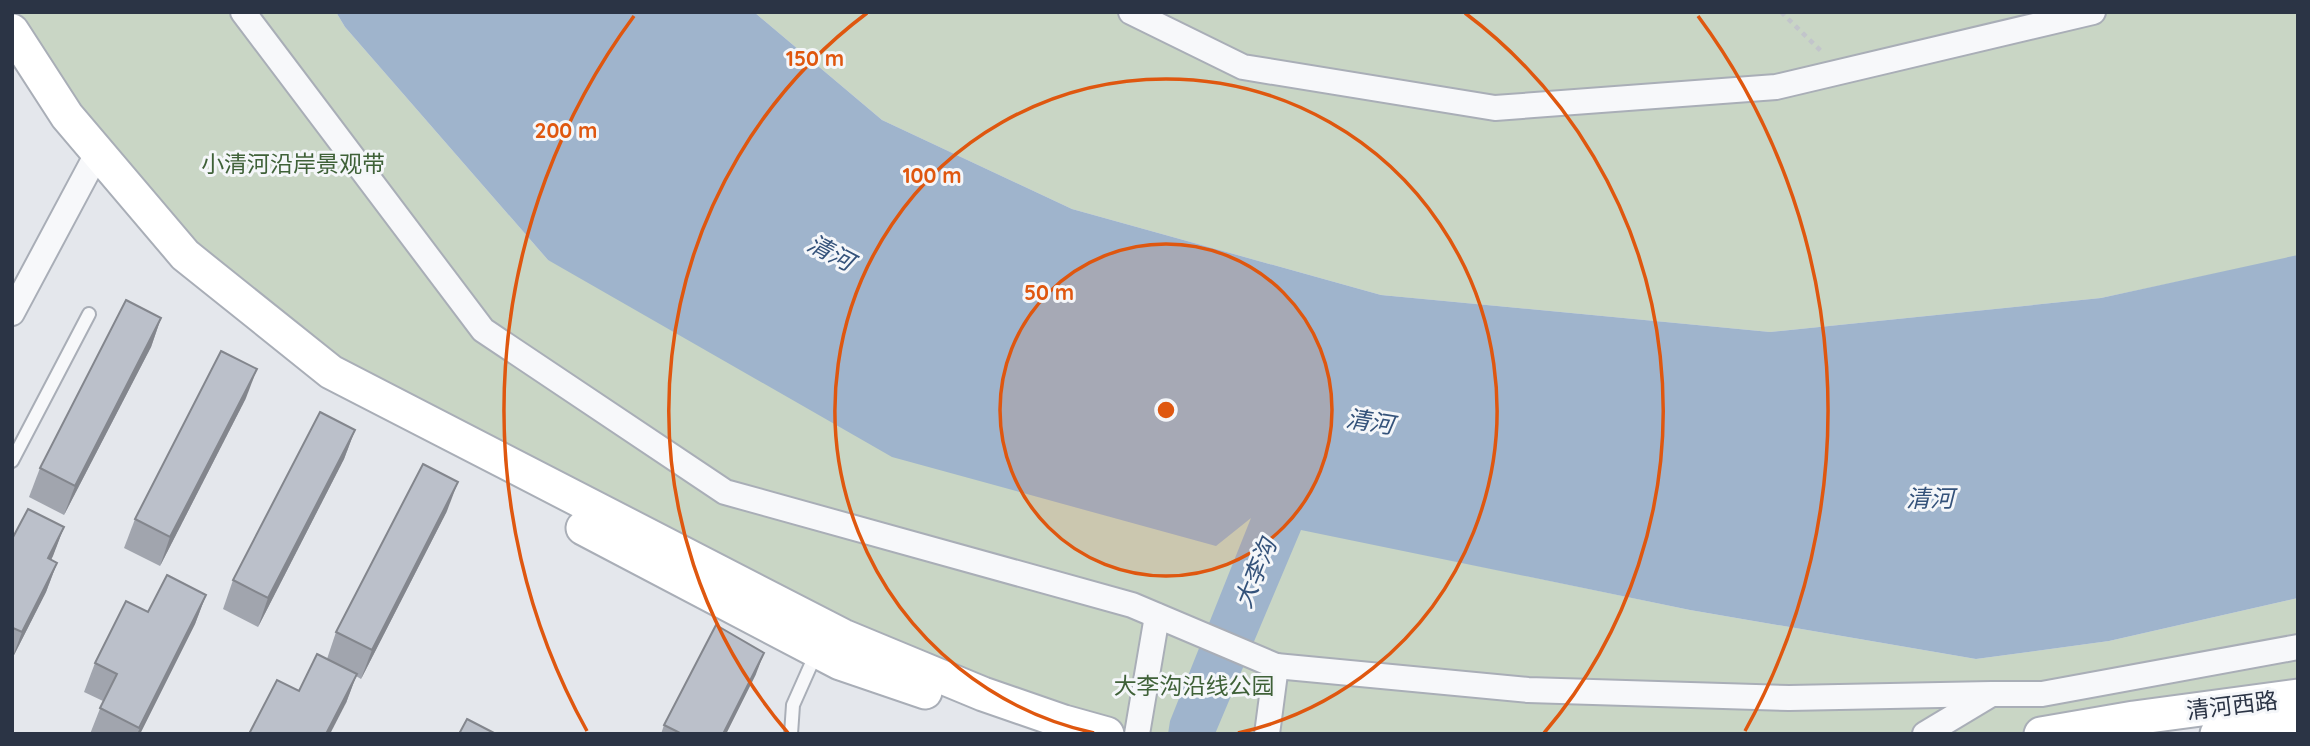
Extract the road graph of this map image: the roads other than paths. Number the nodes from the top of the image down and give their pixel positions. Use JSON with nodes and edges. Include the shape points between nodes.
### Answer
{"nodes":[{"id":1,"x":243,"y":12,"type":"edge"},
{"id":2,"x":1131,"y":12,"type":"edge"},
{"id":3,"x":2093,"y":12,"type":"edge"},
{"id":4,"x":12,"y":31,"type":"edge"},
{"id":5,"x":12,"y":69,"type":"edge"},
{"id":6,"x":92,"y":160,"type":"junction"},
{"id":7,"x":12,"y":313,"type":"edge"},
{"id":8,"x":89,"y":314,"type":"dead end"},
{"id":9,"x":12,"y":461,"type":"edge"},
{"id":10,"x":1163,"y":618,"type":"junction"},
{"id":11,"x":2298,"y":647,"type":"edge"},
{"id":12,"x":817,"y":651,"type":"junction"},
{"id":13,"x":1267,"y":662,"type":"junction"},
{"id":14,"x":1991,"y":694,"type":"junction"},
{"id":15,"x":2298,"y":696,"type":"edge"},
{"id":16,"x":2298,"y":714,"type":"edge"},
{"id":17,"x":790,"y":734,"type":"edge"},
{"id":18,"x":1043,"y":734,"type":"edge"},
{"id":19,"x":1107,"y":734,"type":"edge"},
{"id":20,"x":1137,"y":734,"type":"edge"},
{"id":21,"x":1266,"y":734,"type":"edge"},
{"id":22,"x":1924,"y":734,"type":"edge"},
{"id":23,"x":2041,"y":734,"type":"edge"},
{"id":24,"x":2217,"y":734,"type":"edge"}],
"edges":[{"from":1,"to":10,"type":"street","via":[[483,330],[725,492],[1132,605]]},
{"from":2,"to":3,"type":"street","via":[[1243,67],[1495,108],[1776,87]]},
{"from":4,"to":6,"type":"main road"},
{"from":5,"to":6,"type":"main road","via":[[41,114]]},
{"from":6,"to":7,"type":"street"},
{"from":6,"to":12,"type":"main road","via":[[172,271],[321,391]]},
{"from":6,"to":19,"type":"main road","via":[[185,255],[331,372],[843,636],[983,694]]},
{"from":8,"to":9,"type":"lane"},
{"from":10,"to":13,"type":"street"},
{"from":10,"to":20,"type":"street"},
{"from":11,"to":14,"type":"street","via":[[2042,694]]},
{"from":12,"to":17,"type":"lane","via":[[793,705]]},
{"from":12,"to":18,"type":"main road"},
{"from":13,"to":14,"type":"street","via":[[1528,690],[1788,698]]},
{"from":13,"to":21,"type":"street"},
{"from":14,"to":22,"type":"street"},
{"from":15,"to":23,"type":"main road","name":"清河西路"},
{"from":16,"to":24,"type":"main road"}]}
